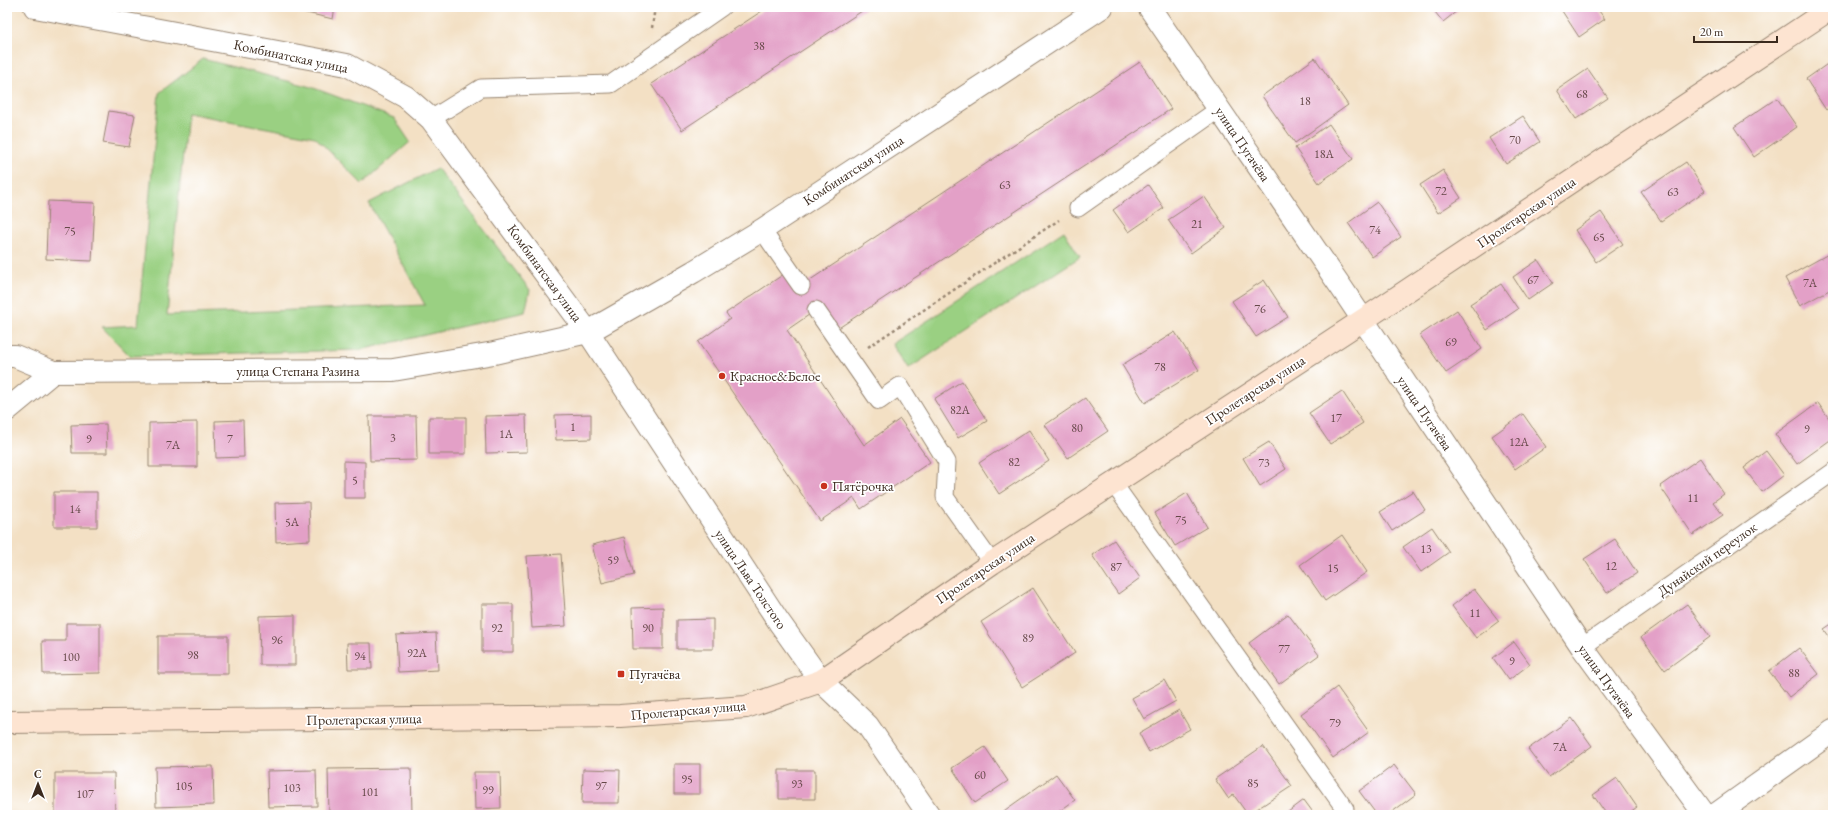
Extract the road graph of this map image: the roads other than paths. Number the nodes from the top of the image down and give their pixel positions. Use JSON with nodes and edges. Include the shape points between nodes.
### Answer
{"nodes":[{"id":1,"x":35,"y":7,"type":"edge"},
{"id":2,"x":722,"y":7,"type":"edge"},
{"id":3,"x":1102,"y":7,"type":"edge"},
{"id":4,"x":1149,"y":7,"type":"edge"},
{"id":5,"x":1833,"y":7,"type":"edge"},
{"id":6,"x":1219,"y":109,"type":"junction"},
{"id":7,"x":431,"y":119,"type":"junction"},
{"id":8,"x":1078,"y":208,"type":"road end"},
{"id":9,"x":762,"y":230,"type":"junction"},
{"id":10,"x":801,"y":286,"type":"dead end"},
{"id":11,"x":816,"y":310,"type":"dead end"},
{"id":12,"x":1363,"y":320,"type":"junction"},
{"id":13,"x":588,"y":332,"type":"junction"},
{"id":14,"x":7,"y":356,"type":"edge"},
{"id":15,"x":53,"y":372,"type":"junction"},
{"id":16,"x":7,"y":410,"type":"edge"},
{"id":17,"x":1833,"y":472,"type":"edge"},
{"id":18,"x":1113,"y":483,"type":"junction"},
{"id":19,"x":992,"y":563,"type":"junction"},
{"id":20,"x":1582,"y":647,"type":"junction"},
{"id":21,"x":821,"y":680,"type":"junction"},
{"id":22,"x":7,"y":722,"type":"edge"},
{"id":23,"x":1833,"y":731,"type":"edge"},
{"id":24,"x":1345,"y":809,"type":"dead end"},
{"id":25,"x":929,"y":815,"type":"edge"},
{"id":26,"x":1705,"y":815,"type":"edge"},
{"id":27,"x":1715,"y":815,"type":"edge"}],
"edges":[{"from":1,"to":7,"type":"street","name":"Комбинатская улица","via":[[348,66],[406,97]]},
{"from":2,"to":7,"type":"lane","via":[[611,84],[481,88]]},
{"from":3,"to":9,"type":"street","name":"Комбинатская улица"},
{"from":4,"to":6,"type":"street","name":"улица Пугачёва"},
{"from":5,"to":12,"type":"street","name":"Пролетарская улица"},
{"from":6,"to":8,"type":"lane"},
{"from":6,"to":12,"type":"street","name":"улица Пугачёва"},
{"from":7,"to":13,"type":"street","name":"Комбинатская улица"},
{"from":9,"to":10,"type":"lane"},
{"from":9,"to":13,"type":"street","name":"Комбинатская улица"},
{"from":11,"to":19,"type":"lane","via":[[879,401],[900,386],[947,462],[945,497]]},
{"from":12,"to":18,"type":"street","name":"Пролетарская улица"},
{"from":12,"to":20,"type":"street","name":"улица Пугачёва"},
{"from":13,"to":15,"type":"street","name":"улица Степана Разина","via":[[494,353],[393,370]]},
{"from":13,"to":21,"type":"street","name":"улица Льва Толстого","via":[[779,622]]},
{"from":14,"to":15,"type":"street","name":"улица Степана Разина","via":[[15,356]]},
{"from":15,"to":16,"type":"street"},
{"from":17,"to":20,"type":"lane","name":"Дунайский переулок"},
{"from":18,"to":19,"type":"street","name":"Пролетарская улица"},
{"from":18,"to":24,"type":"lane"},
{"from":19,"to":21,"type":"street","name":"Пролетарская улица"},
{"from":20,"to":26,"type":"street","name":"улица Пугачёва"},
{"from":21,"to":22,"type":"street","name":"Пролетарская улица","via":[[746,706],[620,716]]},
{"from":21,"to":25,"type":"street","name":"улица Льва Толстого","via":[[868,726]]},
{"from":23,"to":27,"type":"street"}]}
